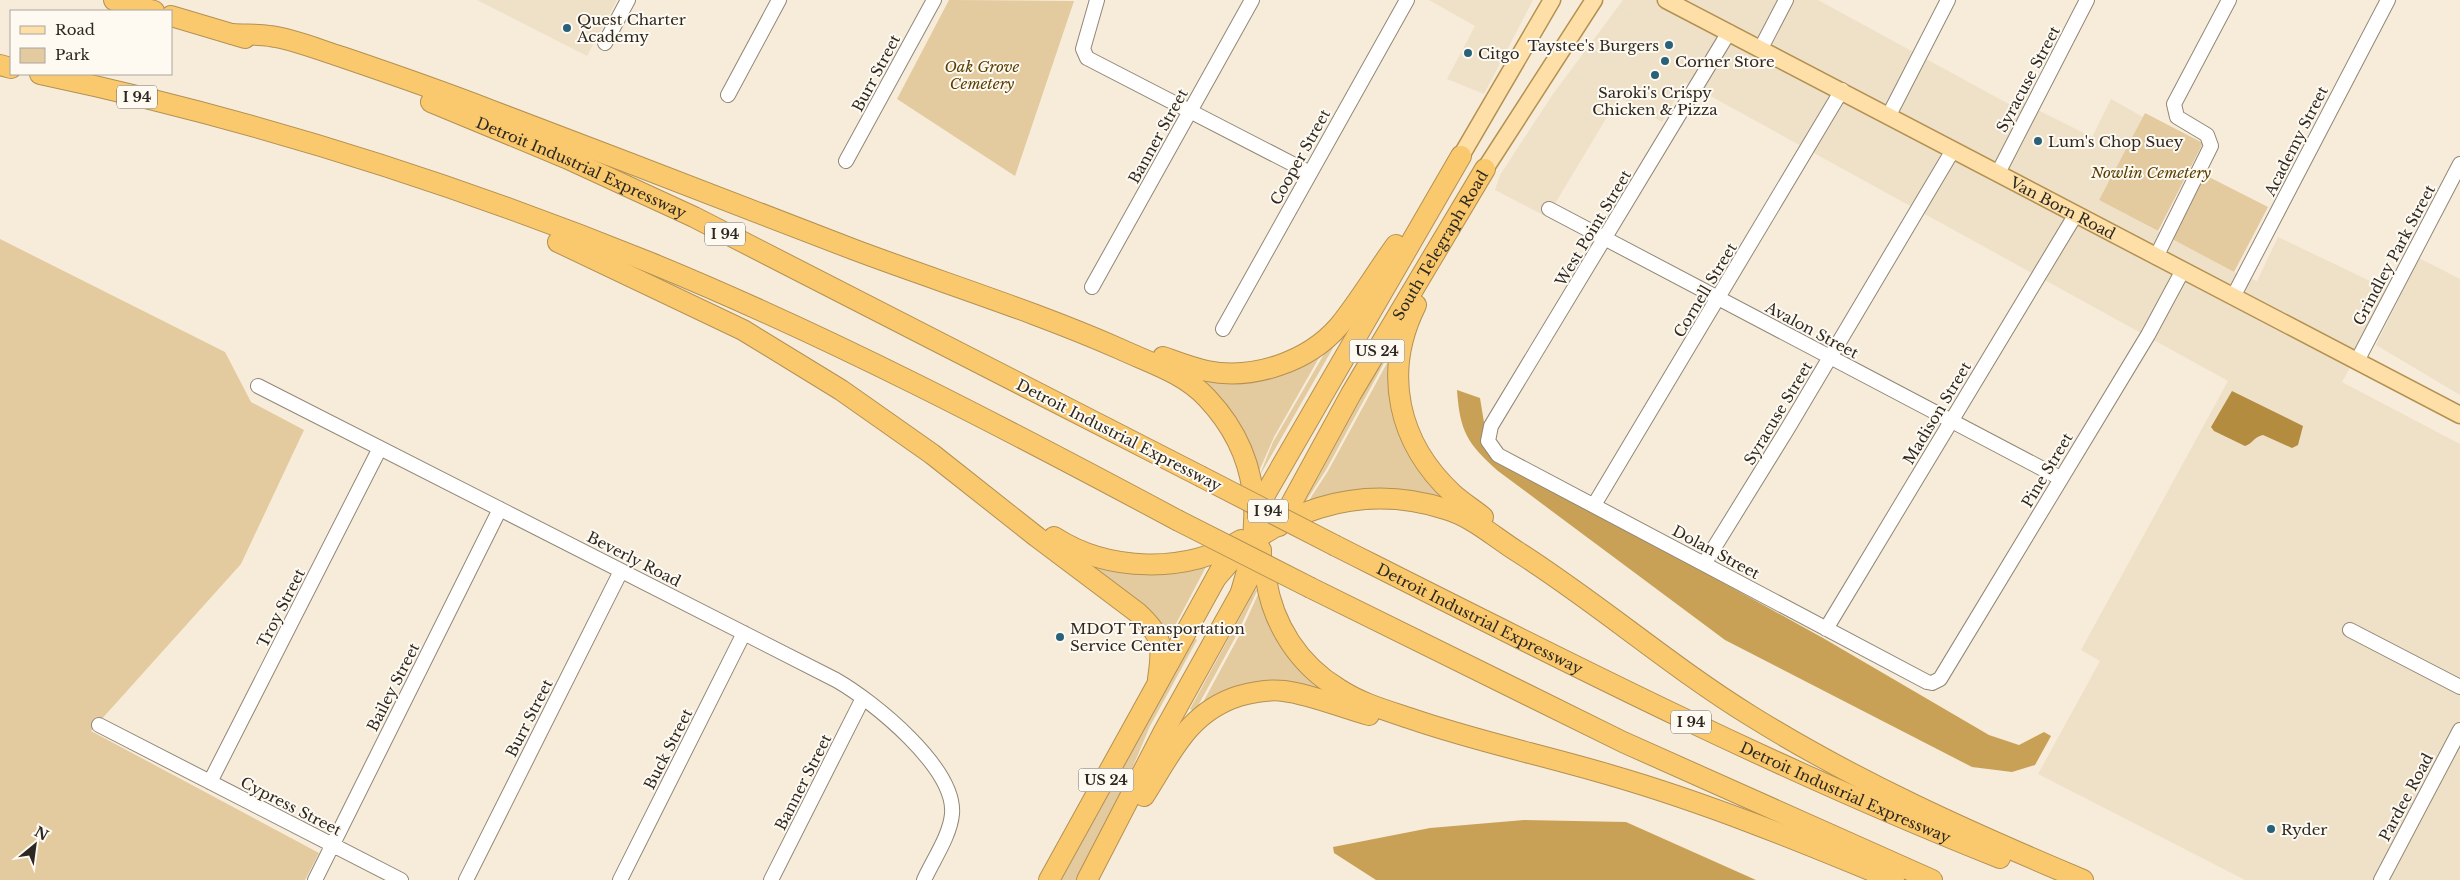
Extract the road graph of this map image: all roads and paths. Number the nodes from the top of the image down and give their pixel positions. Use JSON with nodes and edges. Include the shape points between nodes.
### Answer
{"nodes":[{"id":1,"x":114,"y":0,"type":"edge"},
{"id":2,"x":628,"y":0,"type":"edge"},
{"id":3,"x":779,"y":0,"type":"edge"},
{"id":4,"x":934,"y":0,"type":"edge"},
{"id":5,"x":1097,"y":0,"type":"edge"},
{"id":6,"x":1252,"y":0,"type":"edge"},
{"id":7,"x":1407,"y":0,"type":"edge"},
{"id":8,"x":1552,"y":0,"type":"edge"},
{"id":9,"x":1594,"y":0,"type":"edge"},
{"id":10,"x":1666,"y":0,"type":"edge"},
{"id":11,"x":1786,"y":0,"type":"edge"},
{"id":12,"x":1948,"y":0,"type":"edge"},
{"id":13,"x":2087,"y":0,"type":"edge"},
{"id":14,"x":2229,"y":0,"type":"edge"},
{"id":15,"x":2388,"y":0,"type":"edge"},
{"id":16,"x":150,"y":10,"type":"edge"},
{"id":17,"x":172,"y":16,"type":"edge"},
{"id":18,"x":1729,"y":32,"type":"junction"},
{"id":19,"x":232,"y":34,"type":"junction"},
{"id":20,"x":605,"y":42,"type":"dead end"},
{"id":21,"x":1761,"y":48,"type":"junction"},
{"id":22,"x":44,"y":75,"type":"edge"},
{"id":23,"x":1842,"y":90,"type":"junction"},
{"id":24,"x":728,"y":95,"type":"dead end"},
{"id":25,"x":1190,"y":112,"type":"junction"},
{"id":26,"x":1889,"y":115,"type":"junction"},
{"id":27,"x":1953,"y":150,"type":"junction"},
{"id":28,"x":846,"y":161,"type":"dead end"},
{"id":29,"x":1457,"y":162,"type":"junction"},
{"id":30,"x":375,"y":164,"type":"junction"},
{"id":31,"x":2460,"y":164,"type":"edge"},
{"id":32,"x":1310,"y":173,"type":"junction"},
{"id":33,"x":1998,"y":173,"type":"junction"},
{"id":34,"x":1481,"y":176,"type":"junction"},
{"id":35,"x":1549,"y":209,"type":"dead end"},
{"id":36,"x":2076,"y":214,"type":"junction"},
{"id":37,"x":1606,"y":239,"type":"junction"},
{"id":38,"x":2156,"y":257,"type":"junction"},
{"id":39,"x":2182,"y":270,"type":"junction"},
{"id":40,"x":1092,"y":287,"type":"dead end"},
{"id":41,"x":2234,"y":297,"type":"junction"},
{"id":42,"x":1718,"y":299,"type":"junction"},
{"id":43,"x":1223,"y":329,"type":"dead end"},
{"id":44,"x":1092,"y":336,"type":"junction"},
{"id":45,"x":1830,"y":358,"type":"junction"},
{"id":46,"x":2357,"y":361,"type":"junction"},
{"id":47,"x":258,"y":386,"type":"dead end"},
{"id":48,"x":2460,"y":414,"type":"edge"},
{"id":49,"x":1951,"y":422,"type":"junction"},
{"id":50,"x":1488,"y":441,"type":"joint"},
{"id":51,"x":380,"y":448,"type":"junction"},
{"id":52,"x":2060,"y":478,"type":"junction"},
{"id":53,"x":1594,"y":506,"type":"junction"},
{"id":54,"x":500,"y":509,"type":"junction"},
{"id":55,"x":1009,"y":513,"type":"junction"},
{"id":56,"x":1258,"y":533,"type":"junction"},
{"id":57,"x":1704,"y":564,"type":"junction"},
{"id":58,"x":1542,"y":566,"type":"junction"},
{"id":59,"x":621,"y":571,"type":"junction"},
{"id":60,"x":1826,"y":629,"type":"junction"},
{"id":61,"x":2350,"y":630,"type":"dead end"},
{"id":62,"x":744,"y":633,"type":"junction"},
{"id":63,"x":1158,"y":679,"type":"junction"},
{"id":64,"x":1935,"y":682,"type":"joint"},
{"id":65,"x":2460,"y":687,"type":"edge"},
{"id":66,"x":863,"y":698,"type":"junction"},
{"id":67,"x":99,"y":725,"type":"dead end"},
{"id":68,"x":1440,"y":729,"type":"junction"},
{"id":69,"x":2460,"y":730,"type":"edge"},
{"id":70,"x":210,"y":782,"type":"junction"},
{"id":71,"x":332,"y":845,"type":"junction"},
{"id":72,"x":315,"y":880,"type":"edge"},
{"id":73,"x":401,"y":880,"type":"edge"},
{"id":74,"x":466,"y":880,"type":"edge"},
{"id":75,"x":620,"y":880,"type":"edge"},
{"id":76,"x":772,"y":880,"type":"edge"},
{"id":77,"x":924,"y":880,"type":"edge"},
{"id":78,"x":1049,"y":880,"type":"edge"},
{"id":79,"x":1089,"y":880,"type":"edge"},
{"id":80,"x":1894,"y":880,"type":"edge"},
{"id":81,"x":1932,"y":880,"type":"edge"},
{"id":82,"x":2055,"y":880,"type":"edge"},
{"id":83,"x":2084,"y":880,"type":"edge"},
{"id":84,"x":2381,"y":880,"type":"edge"}],
"edges":[{"from":1,"to":16,"type":"highway"},
{"from":2,"to":20,"type":"street"},
{"from":3,"to":24,"type":"street"},
{"from":4,"to":28,"type":"street","name":"Burr Street"},
{"from":5,"to":25,"type":"street","via":[[1083,52],[1087,58]]},
{"from":6,"to":25,"type":"street","name":"Banner Street"},
{"from":7,"to":32,"type":"street","name":"Cooper Street"},
{"from":8,"to":29,"type":"main road","name":"South Telegraph Road","number":"US 24"},
{"from":9,"to":34,"type":"main road","name":"South Telegraph Road","number":"US 24"},
{"from":10,"to":18,"type":"main road","name":"Van Born Road"},
{"from":11,"to":21,"type":"street"},
{"from":12,"to":26,"type":"street"},
{"from":13,"to":33,"type":"street","name":"Syracuse Street"},
{"from":14,"to":38,"type":"street","via":[[2174,104],[2177,117],[2207,135],[2211,146]]},
{"from":15,"to":41,"type":"street","name":"Academy Street"},
{"from":17,"to":19,"type":"highway","name":"Detroit Industrial Expressway","number":"I 94"},
{"from":18,"to":21,"type":"main road","name":"Van Born Road"},
{"from":18,"to":37,"type":"street","name":"West Point Street"},
{"from":19,"to":44,"type":"highway","via":[[271,36],[388,72],[858,251]]},
{"from":19,"to":82,"type":"highway","name":"Detroit Industrial Expressway","number":"I 94","bridge":true,"via":[[422,99],[566,158],[694,217],[1568,663],[1723,737],[1965,844]]},
{"from":21,"to":23,"type":"main road","name":"Van Born Road"},
{"from":22,"to":30,"type":"highway","number":"I 94","via":[[234,121]]},
{"from":23,"to":26,"type":"main road","name":"Van Born Road"},
{"from":23,"to":42,"type":"street","name":"Cornell Street"},
{"from":25,"to":32,"type":"street"},
{"from":25,"to":40,"type":"street","name":"Banner Street"},
{"from":26,"to":27,"type":"main road","name":"Van Born Road"},
{"from":27,"to":33,"type":"main road","name":"Van Born Road"},
{"from":27,"to":45,"type":"street","name":"Syracuse Street"},
{"from":29,"to":44,"type":"highway","via":[[1337,327],[1321,342],[1289,360],[1260,370],[1234,373],[1207,371]]},
{"from":29,"to":56,"type":"highway","name":"South Telegraph Road","number":"US 24","via":[[1274,477]]},
{"from":30,"to":55,"type":"highway","via":[[440,195],[583,252],[743,330],[841,390]]},
{"from":30,"to":81,"type":"highway","number":"I 94","bridge":true,"via":[[522,214],[651,263],[776,318],[934,394],[1311,588],[1632,746]]},
{"from":31,"to":46,"type":"street","name":"Grindley Park Street"},
{"from":32,"to":43,"type":"street","name":"Cooper Street"},
{"from":33,"to":36,"type":"main road","name":"Van Born Road"},
{"from":34,"to":56,"type":"highway","name":"South Telegraph Road","number":"US 24","via":[[1351,394],[1299,490]]},
{"from":34,"to":58,"type":"highway","via":[[1402,339],[1397,381],[1402,414],[1409,436],[1439,479]]},
{"from":35,"to":37,"type":"street","name":"Avalon Street"},
{"from":36,"to":38,"type":"main road","name":"Van Born Road"},
{"from":36,"to":49,"type":"street","name":"Madison Street"},
{"from":37,"to":42,"type":"street","name":"Avalon Street"},
{"from":37,"to":50,"type":"street","name":"West Point Street","via":[[1491,426]]},
{"from":38,"to":39,"type":"main road","name":"Van Born Road"},
{"from":39,"to":41,"type":"main road","name":"Van Born Road"},
{"from":39,"to":52,"type":"street","name":"Pine Street","via":[[2148,335]]},
{"from":41,"to":46,"type":"main road","name":"Van Born Road"},
{"from":42,"to":45,"type":"street","name":"Avalon Street"},
{"from":42,"to":53,"type":"street","name":"Cornell Street"},
{"from":44,"to":56,"type":"highway","via":[[1184,379],[1221,414],[1242,452],[1252,486]]},
{"from":45,"to":49,"type":"street","name":"Avalon Street"},
{"from":45,"to":57,"type":"street","name":"Syracuse Street"},
{"from":46,"to":48,"type":"main road","name":"Van Born Road"},
{"from":47,"to":51,"type":"street","name":"Beverly Road"},
{"from":49,"to":52,"type":"street","name":"Avalon Street"},
{"from":49,"to":60,"type":"street","name":"Madison Street"},
{"from":50,"to":53,"type":"street","name":"Dolan Street","via":[[1498,455]]},
{"from":51,"to":54,"type":"street","name":"Beverly Road"},
{"from":51,"to":70,"type":"street","name":"Troy Street"},
{"from":52,"to":64,"type":"street","name":"Pine Street","via":[[1940,679]]},
{"from":53,"to":57,"type":"street","name":"Dolan Street"},
{"from":54,"to":59,"type":"street","name":"Beverly Road"},
{"from":54,"to":71,"type":"street","name":"Bailey Street"},
{"from":55,"to":56,"type":"highway","via":[[1076,550],[1118,562],[1150,565],[1191,560]]},
{"from":55,"to":63,"type":"highway","via":[[1153,627],[1161,645]]},
{"from":56,"to":58,"type":"highway","via":[[1321,507],[1382,497],[1446,509],[1465,517]]},
{"from":56,"to":63,"type":"highway","number":"US 24","via":[[1216,578]]},
{"from":56,"to":68,"type":"highway","via":[[1274,614],[1296,653],[1338,689],[1360,701]]},
{"from":56,"to":79,"type":"highway","number":"US 24","via":[[1241,592],[1164,731]]},
{"from":57,"to":60,"type":"street","name":"Dolan Street"},
{"from":58,"to":83,"type":"highway","via":[[1749,715],[1818,756],[1886,792]]},
{"from":59,"to":62,"type":"street","name":"Beverly Road"},
{"from":59,"to":74,"type":"street","name":"Burr Street"},
{"from":60,"to":64,"type":"street","name":"Dolan Street","via":[[1927,682]]},
{"from":61,"to":65,"type":"street"},
{"from":62,"to":66,"type":"street","name":"Beverly Road","via":[[836,680]]},
{"from":62,"to":75,"type":"street","name":"Buck Street"},
{"from":63,"to":78,"type":"highway","number":"US 24"},
{"from":66,"to":76,"type":"street","name":"Banner Street"},
{"from":66,"to":77,"type":"street","name":"Beverly Road","via":[[905,734],[942,777],[951,796],[947,832]]},
{"from":67,"to":70,"type":"street","name":"Cypress Street"},
{"from":68,"to":79,"type":"highway","via":[[1391,721],[1284,691],[1254,692],[1226,700],[1190,725]]},
{"from":68,"to":80,"type":"highway","via":[[1705,804]]},
{"from":69,"to":84,"type":"street","name":"Pardee Road"},
{"from":70,"to":71,"type":"street","name":"Cypress Street"},
{"from":71,"to":72,"type":"street","name":"Bailey Street"},
{"from":71,"to":73,"type":"street","name":"Cypress Street"}]}
